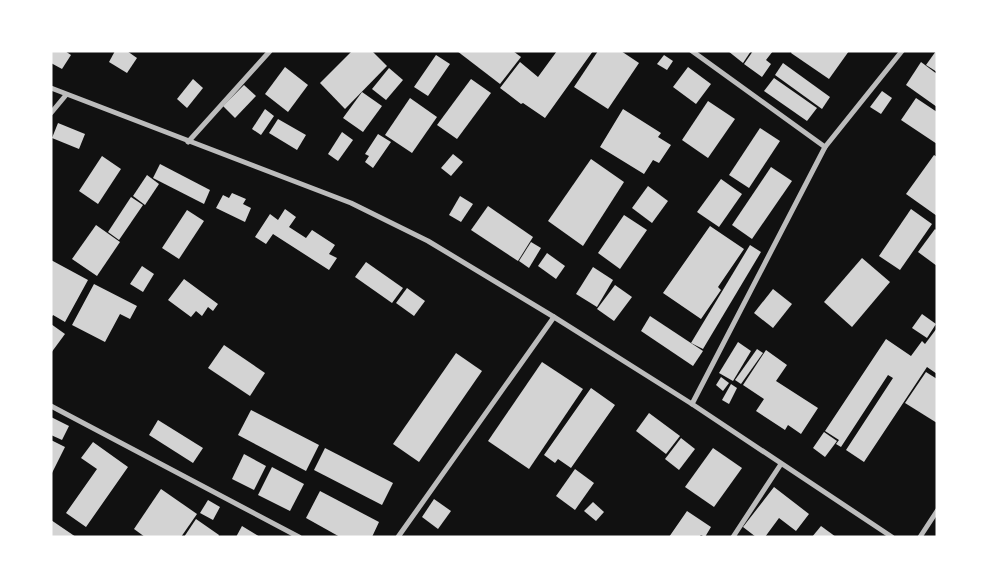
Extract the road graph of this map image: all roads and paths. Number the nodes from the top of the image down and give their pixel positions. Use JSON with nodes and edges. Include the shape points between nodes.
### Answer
{"nodes":[{"id":1,"x":270,"y":51,"type":"edge"},
{"id":2,"x":692,"y":51,"type":"edge"},
{"id":3,"x":902,"y":51,"type":"edge"},
{"id":4,"x":51,"y":88,"type":"edge"},
{"id":5,"x":66,"y":95,"type":"junction"},
{"id":6,"x":51,"y":113,"type":"edge"},
{"id":7,"x":188,"y":142,"type":"junction"},
{"id":8,"x":825,"y":147,"type":"junction"},
{"id":9,"x":554,"y":317,"type":"junction"},
{"id":10,"x":692,"y":404,"type":"junction"},
{"id":11,"x":51,"y":406,"type":"edge"},
{"id":12,"x":781,"y":464,"type":"junction"},
{"id":13,"x":937,"y":511,"type":"edge"},
{"id":14,"x":299,"y":537,"type":"edge"},
{"id":15,"x":398,"y":537,"type":"edge"},
{"id":16,"x":733,"y":537,"type":"edge"},
{"id":17,"x":892,"y":537,"type":"edge"},
{"id":18,"x":920,"y":537,"type":"edge"}],
"edges":[{"from":1,"to":7,"type":"street"},
{"from":2,"to":8,"type":"street"},
{"from":3,"to":8,"type":"street"},
{"from":4,"to":5,"type":"street"},
{"from":5,"to":6,"type":"street"},
{"from":5,"to":7,"type":"street"},
{"from":7,"to":9,"type":"street","via":[[351,203],[428,241]]},
{"from":8,"to":10,"type":"street"},
{"from":9,"to":10,"type":"street"},
{"from":9,"to":15,"type":"street"},
{"from":10,"to":12,"type":"street"},
{"from":11,"to":14,"type":"street"},
{"from":12,"to":16,"type":"street"},
{"from":12,"to":17,"type":"street"},
{"from":13,"to":18,"type":"street"}]}
